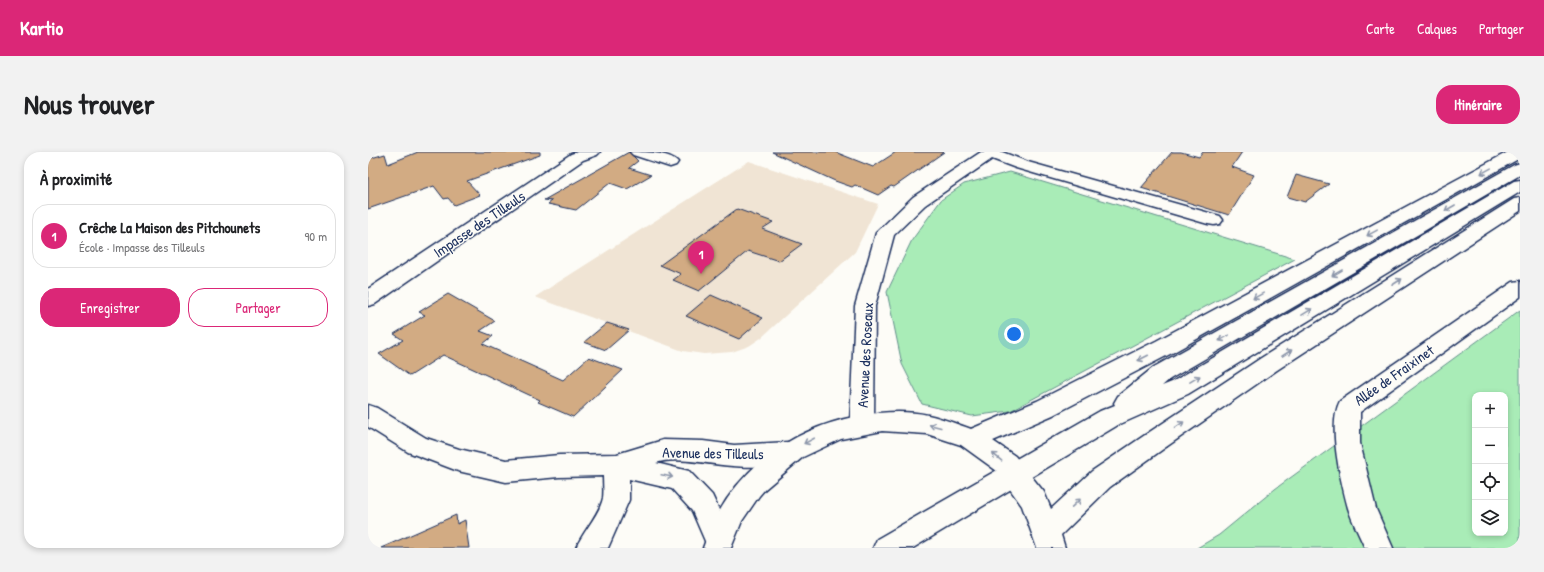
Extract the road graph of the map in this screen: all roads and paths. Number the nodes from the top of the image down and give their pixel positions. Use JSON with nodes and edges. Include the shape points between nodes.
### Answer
{"nodes":[{"id":1,"x":592,"y":152,"type":"edge"},
{"id":2,"x":638,"y":152,"type":"edge"},
{"id":3,"x":992,"y":152,"type":"edge"},
{"id":4,"x":1520,"y":152,"type":"edge"},
{"id":5,"x":670,"y":162,"type":"dead end"},
{"id":6,"x":1520,"y":168,"type":"edge"},
{"id":7,"x":1520,"y":185,"type":"edge"},
{"id":8,"x":1520,"y":203,"type":"edge"},
{"id":9,"x":1214,"y":220,"type":"dead end"},
{"id":10,"x":1520,"y":286,"type":"edge"},
{"id":11,"x":368,"y":300,"type":"edge"},
{"id":12,"x":368,"y":415,"type":"edge"},
{"id":13,"x":1109,"y":418,"type":"junction"},
{"id":14,"x":862,"y":423,"type":"junction"},
{"id":15,"x":972,"y":439,"type":"junction"},
{"id":16,"x":788,"y":453,"type":"junction"},
{"id":17,"x":616,"y":465,"type":"junction"},
{"id":18,"x":1015,"y":473,"type":"junction"},
{"id":19,"x":1049,"y":539,"type":"edge"},
{"id":20,"x":718,"y":544,"type":"edge"},
{"id":21,"x":590,"y":548,"type":"edge"},
{"id":22,"x":887,"y":548,"type":"edge"},
{"id":23,"x":1379,"y":548,"type":"edge"}],
"edges":[{"from":1,"to":11,"type":"main road","name":"Impasse des Tilleuls","via":[[577,157]]},
{"from":2,"to":5,"type":"main road"},
{"from":3,"to":9,"type":"main road","via":[[1022,165]]},
{"from":3,"to":14,"type":"main road","name":"Avenue des Roseaux","via":[[919,200],[886,233],[865,306]]},
{"from":4,"to":15,"type":"main road","one_way":true,"via":[[1164,347],[1045,408]]},
{"from":6,"to":13,"type":"main road","one_way":true,"via":[[1162,373]]},
{"from":13,"to":7,"type":"main road","one_way":true,"via":[[1180,388]]},
{"from":19,"to":8,"type":"main road","one_way":true,"via":[[1102,479],[1269,364]]},
{"from":10,"to":23,"type":"main road","name":"Allée de Fraixinet","via":[[1348,408],[1346,443],[1362,509]]},
{"from":12,"to":17,"type":"main road","name":"Avenue des Tilleuls","via":[[417,445],[458,460],[506,471],[559,466]]},
{"from":13,"to":18,"type":"main road"},
{"from":15,"to":14,"type":"main road","one_way":true,"via":[[919,422],[891,420]]},
{"from":14,"to":16,"type":"main road","one_way":true,"via":[[836,429],[811,439]]},
{"from":18,"to":15,"type":"main road","one_way":true,"via":[[995,454]]},
{"from":16,"to":17,"type":"main road","name":"Avenue des Tilleuls","via":[[734,456],[663,450]]},
{"from":16,"to":20,"type":"main road","via":[[766,470],[747,490],[731,514]]},
{"from":17,"to":20,"type":"main road","name":"Avenue des Tilleuls","one_way":true,"via":[[680,479],[702,503]]},
{"from":17,"to":21,"type":"main road","via":[[616,500],[597,540]]},
{"from":18,"to":19,"type":"main road","via":[[1039,509]]},
{"from":18,"to":22,"type":"main road"}]}
